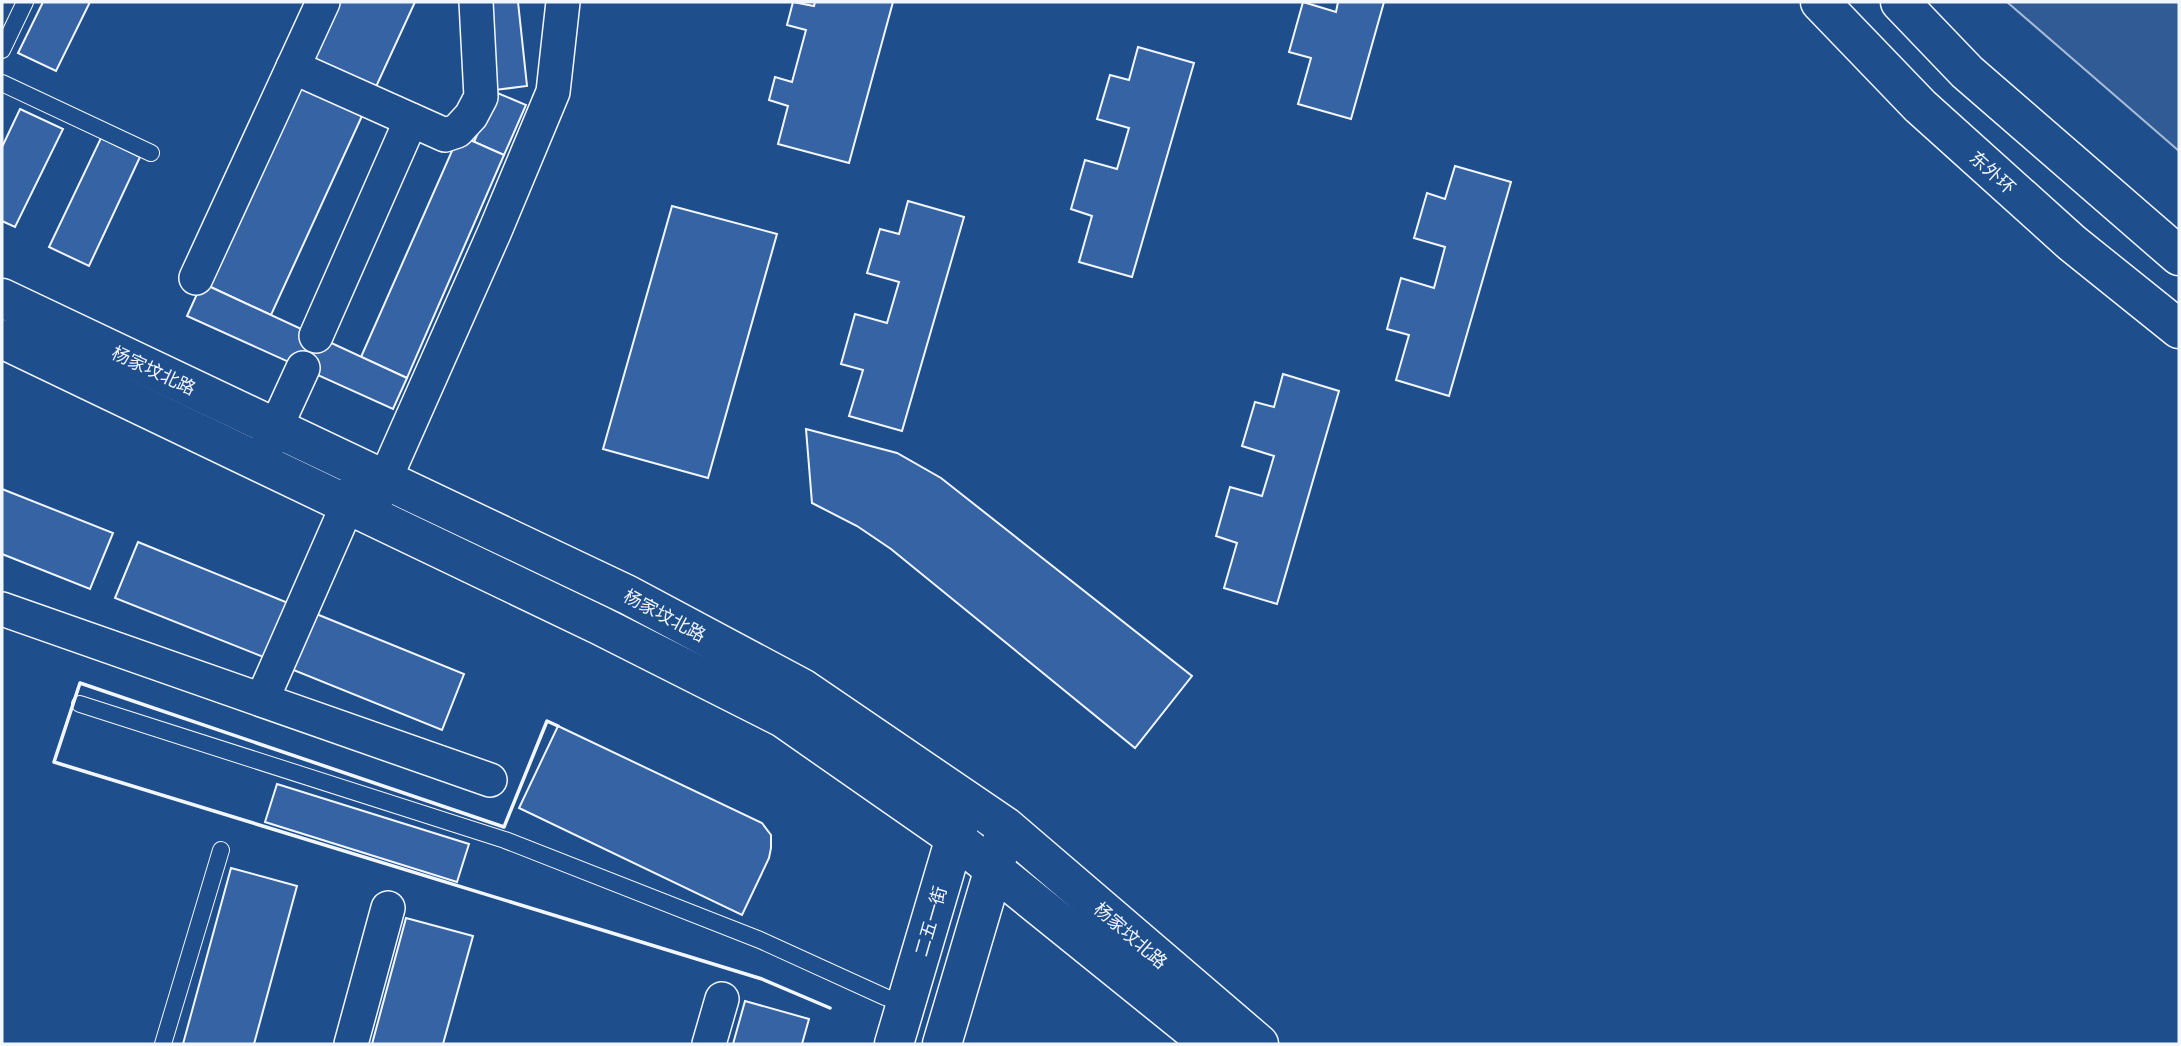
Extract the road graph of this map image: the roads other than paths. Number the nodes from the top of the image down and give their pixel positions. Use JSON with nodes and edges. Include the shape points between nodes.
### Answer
{"nodes":[{"id":1,"x":25,"y":2,"type":"edge"},
{"id":2,"x":323,"y":2,"type":"edge"},
{"id":3,"x":476,"y":2,"type":"edge"},
{"id":4,"x":563,"y":2,"type":"edge"},
{"id":5,"x":1820,"y":2,"type":"edge"},
{"id":6,"x":1904,"y":5,"type":"edge"},
{"id":7,"x":2,"y":50,"type":"edge"},
{"id":8,"x":293,"y":66,"type":"junction"},
{"id":9,"x":2,"y":83,"type":"edge"},
{"id":10,"x":411,"y":120,"type":"junction"},
{"id":11,"x":151,"y":153,"type":"dead end"},
{"id":12,"x":2179,"y":256,"type":"edge"},
{"id":13,"x":196,"y":278,"type":"dead end"},
{"id":14,"x":2,"y":298,"type":"edge"},
{"id":15,"x":2179,"y":329,"type":"edge"},
{"id":16,"x":316,"y":336,"type":"dead end"},
{"id":17,"x":2,"y":340,"type":"edge"},
{"id":18,"x":303,"y":368,"type":"dead end"},
{"id":19,"x":275,"y":428,"type":"junction"},
{"id":20,"x":260,"y":463,"type":"junction"},
{"id":21,"x":374,"y":475,"type":"junction"},
{"id":22,"x":358,"y":510,"type":"junction"},
{"id":23,"x":2,"y":609,"type":"edge"},
{"id":24,"x":262,"y":700,"type":"junction"},
{"id":25,"x":80,"y":704,"type":"dead end"},
{"id":26,"x":491,"y":780,"type":"dead end"},
{"id":27,"x":966,"y":799,"type":"junction"},
{"id":28,"x":1006,"y":827,"type":"junction"},
{"id":29,"x":955,"y":838,"type":"junction"},
{"id":30,"x":221,"y":850,"type":"dead end"},
{"id":31,"x":993,"y":868,"type":"junction"},
{"id":32,"x":388,"y":908,"type":"dead end"},
{"id":33,"x":722,"y":999,"type":"dead end"},
{"id":34,"x":906,"y":1004,"type":"junction"},
{"id":35,"x":163,"y":1044,"type":"edge"},
{"id":36,"x":351,"y":1044,"type":"edge"},
{"id":37,"x":709,"y":1044,"type":"edge"},
{"id":38,"x":894,"y":1044,"type":"edge"},
{"id":39,"x":942,"y":1044,"type":"edge"},
{"id":40,"x":1210,"y":1044,"type":"edge"},
{"id":41,"x":1259,"y":1044,"type":"edge"}],
"edges":[{"from":1,"to":7,"type":"lane"},
{"from":2,"to":8,"type":"street"},
{"from":3,"to":10,"type":"street","via":[[481,97],[471,116],[457,131],[445,135]]},
{"from":4,"to":21,"type":"street","via":[[554,92],[495,231]]},
{"from":5,"to":15,"type":"main road","name":"东外环","via":[[1930,115],[2072,243]]},
{"from":6,"to":12,"type":"main road","via":[[1966,72]]},
{"from":8,"to":10,"type":"street"},
{"from":8,"to":13,"type":"street"},
{"from":9,"to":11,"type":"lane"},
{"from":10,"to":16,"type":"street"},
{"from":14,"to":19,"type":"main road","name":"杨家坟北路"},
{"from":17,"to":20,"type":"main road","name":"杨家坟北路"},
{"from":18,"to":19,"type":"street"},
{"from":19,"to":20,"type":"street"},
{"from":19,"to":21,"type":"main road","name":"杨家坟北路"},
{"from":20,"to":22,"type":"main road","name":"杨家坟北路"},
{"from":21,"to":22,"type":"street"},
{"from":21,"to":27,"type":"main road","name":"杨家坟北路","via":[[628,595],[802,688]]},
{"from":22,"to":24,"type":"street"},
{"from":22,"to":29,"type":"main road","name":"杨家坟北路","via":[[783,718]]},
{"from":23,"to":24,"type":"street"},
{"from":24,"to":26,"type":"street"},
{"from":25,"to":34,"type":"lane","via":[[505,840],[760,940]]},
{"from":27,"to":28,"type":"main road","name":"杨家坟北路"},
{"from":27,"to":29,"type":"main road","name":"二五一街"},
{"from":28,"to":31,"type":"main road"},
{"from":28,"to":41,"type":"main road","name":"杨家坟北路"},
{"from":29,"to":31,"type":"main road","name":"杨家坟北路"},
{"from":29,"to":34,"type":"main road","name":"二五一街"},
{"from":30,"to":35,"type":"lane"},
{"from":31,"to":39,"type":"main road"},
{"from":31,"to":40,"type":"main road","name":"杨家坟北路"},
{"from":32,"to":36,"type":"street"},
{"from":33,"to":37,"type":"street"},
{"from":34,"to":38,"type":"main road","name":"二五一街"}]}
